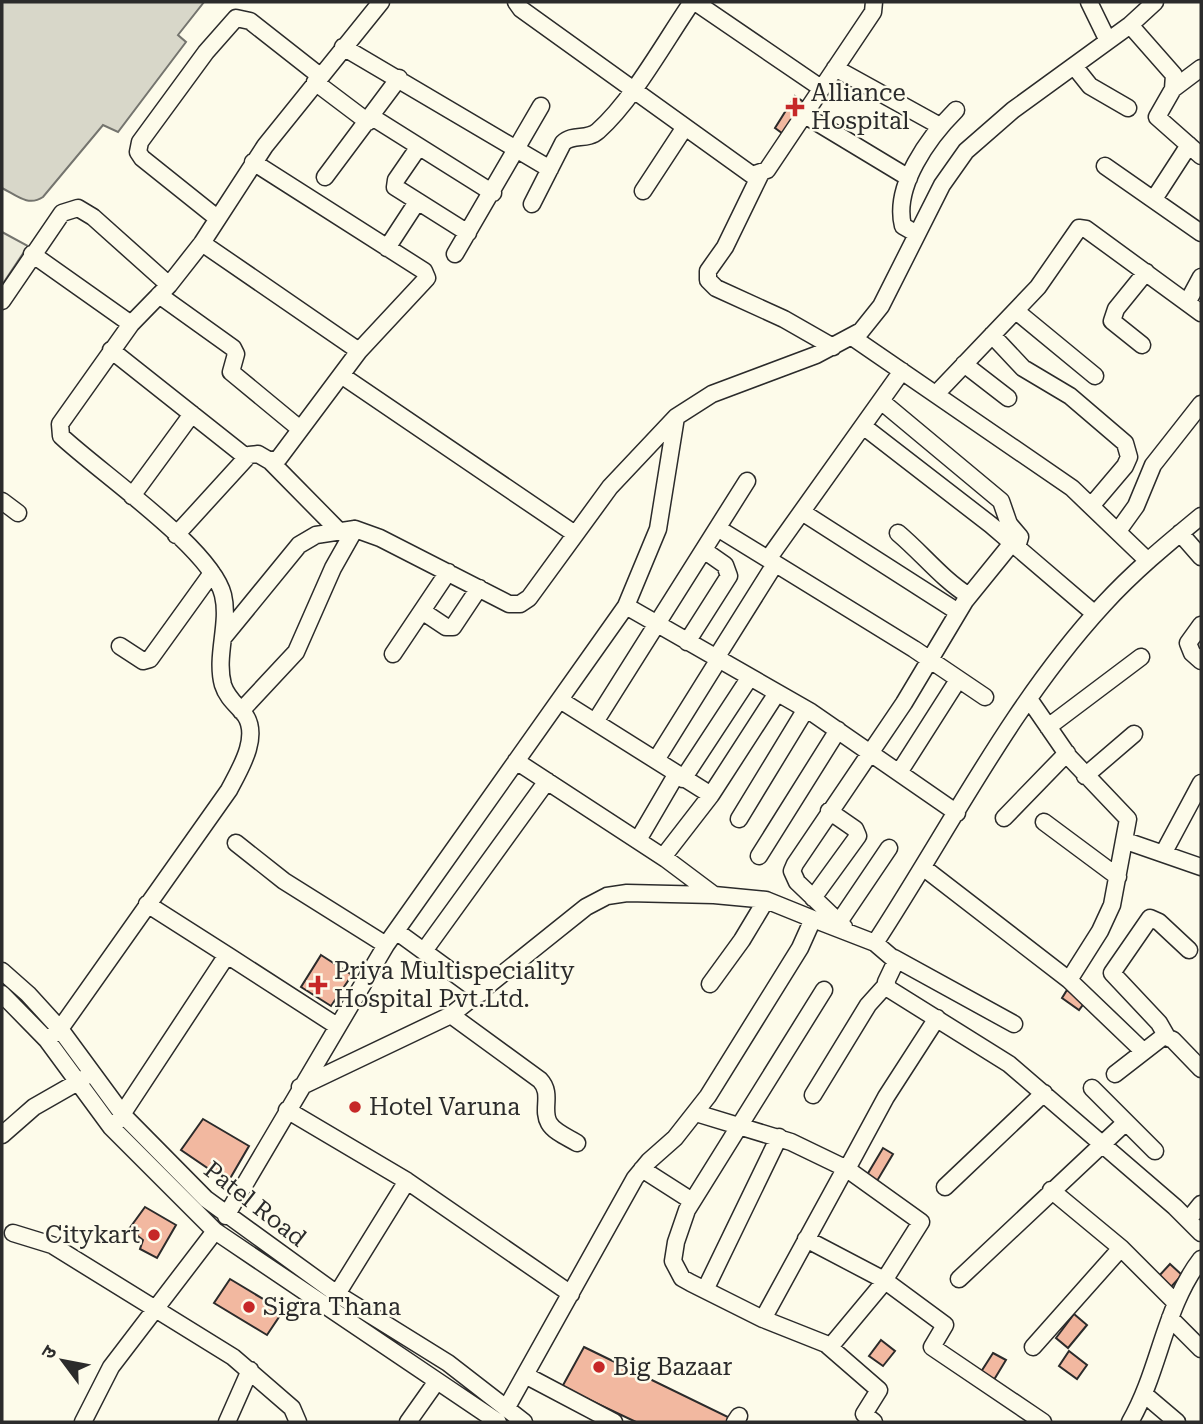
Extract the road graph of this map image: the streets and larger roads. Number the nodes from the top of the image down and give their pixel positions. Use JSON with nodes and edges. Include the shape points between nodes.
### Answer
{"nodes":[{"id":1,"x":381,"y":2,"type":"edge"},
{"id":2,"x":516,"y":2,"type":"edge"},
{"id":3,"x":694,"y":2,"type":"edge"},
{"id":4,"x":875,"y":2,"type":"edge"},
{"id":5,"x":1089,"y":2,"type":"edge"},
{"id":6,"x":1155,"y":2,"type":"edge"},
{"id":7,"x":1130,"y":25,"type":"junction"},
{"id":8,"x":1108,"y":41,"type":"junction"},
{"id":9,"x":343,"y":47,"type":"junction"},
{"id":10,"x":1074,"y":66,"type":"junction"},
{"id":11,"x":835,"y":68,"type":"junction"},
{"id":12,"x":1201,"y":68,"type":"edge"},
{"id":13,"x":399,"y":78,"type":"junction"},
{"id":14,"x":318,"y":79,"type":"junction"},
{"id":15,"x":821,"y":88,"type":"junction"},
{"id":16,"x":633,"y":89,"type":"junction"},
{"id":17,"x":1173,"y":89,"type":"junction"},
{"id":18,"x":541,"y":106,"type":"dead end"},
{"id":19,"x":1128,"y":108,"type":"dead end"},
{"id":20,"x":956,"y":110,"type":"dead end"},
{"id":21,"x":803,"y":114,"type":"junction"},
{"id":22,"x":370,"y":119,"type":"junction"},
{"id":23,"x":685,"y":127,"type":"junction"},
{"id":24,"x":940,"y":127,"type":"junction"},
{"id":25,"x":1189,"y":145,"type":"junction"},
{"id":26,"x":418,"y":148,"type":"junction"},
{"id":27,"x":517,"y":150,"type":"junction"},
{"id":28,"x":1201,"y":156,"type":"edge"},
{"id":29,"x":254,"y":163,"type":"junction"},
{"id":30,"x":1105,"y":166,"type":"dead end"},
{"id":31,"x":550,"y":169,"type":"junction"},
{"id":32,"x":760,"y":174,"type":"junction"},
{"id":33,"x":325,"y":177,"type":"dead end"},
{"id":34,"x":909,"y":178,"type":"junction"},
{"id":35,"x":643,"y":191,"type":"dead end"},
{"id":36,"x":493,"y":193,"type":"junction"},
{"id":37,"x":1154,"y":199,"type":"junction"},
{"id":38,"x":417,"y":202,"type":"junction"},
{"id":39,"x":532,"y":204,"type":"dead end"},
{"id":40,"x":217,"y":218,"type":"junction"},
{"id":41,"x":468,"y":233,"type":"junction"},
{"id":42,"x":1201,"y":233,"type":"edge"},
{"id":43,"x":918,"y":234,"type":"junction"},
{"id":44,"x":202,"y":243,"type":"junction"},
{"id":45,"x":387,"y":248,"type":"junction"},
{"id":46,"x":32,"y":254,"type":"junction"},
{"id":47,"x":455,"y":254,"type":"dead end"},
{"id":48,"x":1146,"y":272,"type":"junction"},
{"id":49,"x":1201,"y":277,"type":"edge"},
{"id":50,"x":164,"y":290,"type":"junction"},
{"id":51,"x":2,"y":302,"type":"edge"},
{"id":52,"x":1187,"y":303,"type":"junction"},
{"id":53,"x":1016,"y":311,"type":"junction"},
{"id":54,"x":1201,"y":313,"type":"edge"},
{"id":55,"x":131,"y":324,"type":"junction"},
{"id":56,"x":992,"y":335,"type":"junction"},
{"id":57,"x":852,"y":337,"type":"junction"},
{"id":58,"x":1142,"y":345,"type":"dead end"},
{"id":59,"x":833,"y":346,"type":"junction"},
{"id":60,"x":111,"y":350,"type":"junction"},
{"id":61,"x":359,"y":351,"type":"junction"},
{"id":62,"x":964,"y":365,"type":"junction"},
{"id":63,"x":902,"y":371,"type":"junction"},
{"id":64,"x":341,"y":375,"type":"junction"},
{"id":65,"x":1095,"y":376,"type":"dead end"},
{"id":66,"x":936,"y":394,"type":"junction"},
{"id":67,"x":1008,"y":398,"type":"dead end"},
{"id":68,"x":881,"y":401,"type":"junction"},
{"id":69,"x":1201,"y":404,"type":"edge"},
{"id":70,"x":192,"y":414,"type":"junction"},
{"id":71,"x":676,"y":417,"type":"junction"},
{"id":72,"x":863,"y":426,"type":"junction"},
{"id":73,"x":300,"y":429,"type":"junction"},
{"id":74,"x":246,"y":457,"type":"junction"},
{"id":75,"x":270,"y":461,"type":"junction"},
{"id":76,"x":747,"y":481,"type":"dead end"},
{"id":77,"x":132,"y":496,"type":"junction"},
{"id":78,"x":2,"y":501,"type":"edge"},
{"id":79,"x":1092,"y":505,"type":"junction"},
{"id":80,"x":802,"y":512,"type":"junction"},
{"id":81,"x":18,"y":513,"type":"dead end"},
{"id":82,"x":1201,"y":516,"type":"edge"},
{"id":83,"x":337,"y":529,"type":"junction"},
{"id":84,"x":355,"y":529,"type":"junction"},
{"id":85,"x":719,"y":529,"type":"junction"},
{"id":86,"x":1118,"y":531,"type":"junction"},
{"id":87,"x":898,"y":533,"type":"dead end"},
{"id":88,"x":1180,"y":533,"type":"junction"},
{"id":89,"x":575,"y":534,"type":"junction"},
{"id":90,"x":176,"y":535,"type":"junction"},
{"id":91,"x":1015,"y":545,"type":"junction"},
{"id":92,"x":705,"y":551,"type":"junction"},
{"id":93,"x":1201,"y":557,"type":"edge"},
{"id":94,"x":772,"y":561,"type":"junction"},
{"id":95,"x":1148,"y":561,"type":"junction"},
{"id":96,"x":448,"y":572,"type":"junction"},
{"id":97,"x":212,"y":573,"type":"junction"},
{"id":98,"x":479,"y":588,"type":"junction"},
{"id":99,"x":969,"y":596,"type":"junction"},
{"id":100,"x":626,"y":606,"type":"junction"},
{"id":101,"x":422,"y":611,"type":"junction"},
{"id":102,"x":958,"y":612,"type":"junction"},
{"id":103,"x":1095,"y":614,"type":"junction"},
{"id":104,"x":659,"y":625,"type":"junction"},
{"id":105,"x":1201,"y":625,"type":"edge"},
{"id":106,"x":223,"y":638,"type":"junction"},
{"id":107,"x":687,"y":642,"type":"junction"},
{"id":108,"x":120,"y":646,"type":"dead end"},
{"id":109,"x":393,"y":654,"type":"dead end"},
{"id":110,"x":1141,"y":657,"type":"dead end"},
{"id":111,"x":717,"y":658,"type":"junction"},
{"id":112,"x":929,"y":659,"type":"junction"},
{"id":113,"x":1201,"y":661,"type":"edge"},
{"id":114,"x":750,"y":677,"type":"junction"},
{"id":115,"x":958,"y":680,"type":"junction"},
{"id":116,"x":777,"y":692,"type":"junction"},
{"id":117,"x":985,"y":697,"type":"dead end"},
{"id":118,"x":1029,"y":699,"type":"junction"},
{"id":119,"x":560,"y":700,"type":"junction"},
{"id":120,"x":806,"y":709,"type":"junction"},
{"id":121,"x":241,"y":711,"type":"junction"},
{"id":122,"x":595,"y":722,"type":"junction"},
{"id":123,"x":1048,"y":727,"type":"junction"},
{"id":124,"x":838,"y":730,"type":"junction"},
{"id":125,"x":1134,"y":734,"type":"dead end"},
{"id":126,"x":870,"y":751,"type":"junction"},
{"id":127,"x":1067,"y":753,"type":"junction"},
{"id":128,"x":656,"y":760,"type":"junction"},
{"id":129,"x":516,"y":761,"type":"junction"},
{"id":130,"x":900,"y":771,"type":"junction"},
{"id":131,"x":1085,"y":776,"type":"junction"},
{"id":132,"x":679,"y":777,"type":"junction"},
{"id":133,"x":547,"y":781,"type":"junction"},
{"id":134,"x":1201,"y":783,"type":"edge"},
{"id":135,"x":711,"y":795,"type":"junction"},
{"id":136,"x":829,"y":811,"type":"junction"},
{"id":137,"x":957,"y":813,"type":"junction"},
{"id":138,"x":1004,"y":818,"type":"dead end"},
{"id":139,"x":739,"y":819,"type":"dead end"},
{"id":140,"x":1044,"y":822,"type":"dead end"},
{"id":141,"x":638,"y":840,"type":"junction"},
{"id":142,"x":1126,"y":841,"type":"junction"},
{"id":143,"x":236,"y":843,"type":"dead end"},
{"id":144,"x":889,"y":848,"type":"dead end"},
{"id":145,"x":1164,"y":852,"type":"junction"},
{"id":146,"x":758,"y":856,"type":"dead end"},
{"id":147,"x":663,"y":857,"type":"junction"},
{"id":148,"x":1201,"y":867,"type":"edge"},
{"id":149,"x":924,"y":868,"type":"junction"},
{"id":150,"x":1118,"y":877,"type":"junction"},
{"id":151,"x":714,"y":895,"type":"junction"},
{"id":152,"x":813,"y":898,"type":"junction"},
{"id":153,"x":766,"y":900,"type":"junction"},
{"id":154,"x":147,"y":904,"type":"junction"},
{"id":155,"x":813,"y":919,"type":"junction"},
{"id":156,"x":839,"y":922,"type":"junction"},
{"id":157,"x":396,"y":931,"type":"junction"},
{"id":158,"x":851,"y":933,"type":"junction"},
{"id":159,"x":876,"y":943,"type":"junction"},
{"id":160,"x":386,"y":945,"type":"junction"},
{"id":161,"x":1189,"y":950,"type":"dead end"},
{"id":162,"x":425,"y":951,"type":"junction"},
{"id":163,"x":227,"y":955,"type":"junction"},
{"id":164,"x":894,"y":958,"type":"junction"},
{"id":165,"x":4,"y":976,"type":"edge"},
{"id":166,"x":1069,"y":981,"type":"junction"},
{"id":167,"x":710,"y":984,"type":"dead end"},
{"id":168,"x":886,"y":985,"type":"junction"},
{"id":169,"x":824,"y":990,"type":"dead end"},
{"id":170,"x":481,"y":993,"type":"junction"},
{"id":171,"x":2,"y":994,"type":"edge"},
{"id":172,"x":451,"y":1015,"type":"junction"},
{"id":173,"x":937,"y":1018,"type":"junction"},
{"id":174,"x":1014,"y":1024,"type":"dead end"},
{"id":175,"x":337,"y":1026,"type":"junction"},
{"id":176,"x":60,"y":1029,"type":"junction"},
{"id":177,"x":1167,"y":1037,"type":"junction"},
{"id":178,"x":47,"y":1040,"type":"junction"},
{"id":179,"x":1143,"y":1051,"type":"junction"},
{"id":180,"x":1201,"y":1069,"type":"edge"},
{"id":181,"x":1115,"y":1074,"type":"dead end"},
{"id":182,"x":92,"y":1075,"type":"junction"},
{"id":183,"x":75,"y":1083,"type":"junction"},
{"id":184,"x":300,"y":1087,"type":"junction"},
{"id":185,"x":1092,"y":1088,"type":"dead end"},
{"id":186,"x":1044,"y":1093,"type":"junction"},
{"id":187,"x":813,"y":1095,"type":"dead end"},
{"id":188,"x":287,"y":1110,"type":"junction"},
{"id":189,"x":696,"y":1113,"type":"junction"},
{"id":190,"x":124,"y":1116,"type":"junction"},
{"id":191,"x":1126,"y":1122,"type":"junction"},
{"id":192,"x":111,"y":1127,"type":"junction"},
{"id":193,"x":739,"y":1127,"type":"junction"},
{"id":194,"x":2,"y":1135,"type":"edge"},
{"id":195,"x":779,"y":1137,"type":"junction"},
{"id":196,"x":577,"y":1143,"type":"dead end"},
{"id":197,"x":1102,"y":1144,"type":"junction"},
{"id":198,"x":1155,"y":1151,"type":"dead end"},
{"id":199,"x":642,"y":1169,"type":"junction"},
{"id":200,"x":846,"y":1169,"type":"junction"},
{"id":201,"x":407,"y":1181,"type":"junction"},
{"id":202,"x":944,"y":1187,"type":"dead end"},
{"id":203,"x":1051,"y":1190,"type":"junction"},
{"id":204,"x":692,"y":1202,"type":"junction"},
{"id":205,"x":1201,"y":1204,"type":"edge"},
{"id":206,"x":226,"y":1216,"type":"junction"},
{"id":207,"x":1188,"y":1220,"type":"junction"},
{"id":208,"x":215,"y":1231,"type":"junction"},
{"id":209,"x":13,"y":1233,"type":"dead end"},
{"id":210,"x":1201,"y":1233,"type":"edge"},
{"id":211,"x":806,"y":1239,"type":"junction"},
{"id":212,"x":1121,"y":1248,"type":"junction"},
{"id":213,"x":1201,"y":1259,"type":"edge"},
{"id":214,"x":959,"y":1279,"type":"dead end"},
{"id":215,"x":884,"y":1280,"type":"junction"},
{"id":216,"x":705,"y":1290,"type":"junction"},
{"id":217,"x":337,"y":1294,"type":"junction"},
{"id":218,"x":571,"y":1294,"type":"junction"},
{"id":219,"x":1173,"y":1310,"type":"junction"},
{"id":220,"x":155,"y":1311,"type":"junction"},
{"id":221,"x":763,"y":1319,"type":"junction"},
{"id":222,"x":830,"y":1347,"type":"junction"},
{"id":223,"x":1033,"y":1347,"type":"dead end"},
{"id":224,"x":1201,"y":1349,"type":"edge"},
{"id":225,"x":250,"y":1370,"type":"junction"},
{"id":226,"x":525,"y":1375,"type":"junction"},
{"id":227,"x":437,"y":1381,"type":"junction"},
{"id":228,"x":1144,"y":1394,"type":"junction"},
{"id":229,"x":507,"y":1407,"type":"junction"},
{"id":230,"x":83,"y":1422,"type":"edge"},
{"id":231,"x":227,"y":1422,"type":"edge"},
{"id":232,"x":298,"y":1422,"type":"edge"},
{"id":233,"x":408,"y":1422,"type":"edge"},
{"id":234,"x":498,"y":1422,"type":"edge"},
{"id":235,"x":522,"y":1422,"type":"edge"},
{"id":236,"x":614,"y":1422,"type":"edge"},
{"id":237,"x":874,"y":1422,"type":"edge"},
{"id":238,"x":1043,"y":1422,"type":"edge"},
{"id":239,"x":1130,"y":1422,"type":"edge"},
{"id":240,"x":1177,"y":1422,"type":"edge"}],
"edges":[{"from":1,"to":9,"type":"street"},
{"from":2,"to":16,"type":"street"},
{"from":3,"to":15,"type":"street"},
{"from":3,"to":16,"type":"street"},
{"from":4,"to":11,"type":"street"},
{"from":5,"to":8,"type":"street"},
{"from":6,"to":7,"type":"street"},
{"from":7,"to":8,"type":"street"},
{"from":7,"to":17,"type":"street","via":[[1170,69]]},
{"from":8,"to":10,"type":"street"},
{"from":9,"to":13,"type":"street"},
{"from":9,"to":14,"type":"street"},
{"from":10,"to":19,"type":"street","via":[[1090,86]]},
{"from":10,"to":43,"type":"street","via":[[966,151],[942,185]]},
{"from":11,"to":15,"type":"street"},
{"from":11,"to":24,"type":"street"},
{"from":12,"to":17,"type":"street"},
{"from":13,"to":22,"type":"street"},
{"from":13,"to":27,"type":"street"},
{"from":14,"to":22,"type":"street"},
{"from":14,"to":29,"type":"street"},
{"from":14,"to":40,"type":"street","via":[[250,20],[236,18],[140,142],[142,158]]},
{"from":15,"to":21,"type":"street"},
{"from":16,"to":23,"type":"street"},
{"from":16,"to":31,"type":"street","via":[[597,132],[566,139]]},
{"from":17,"to":25,"type":"street","via":[[1157,117]]},
{"from":18,"to":27,"type":"street"},
{"from":20,"to":24,"type":"street"},
{"from":21,"to":32,"type":"street"},
{"from":21,"to":34,"type":"street"},
{"from":22,"to":26,"type":"street"},
{"from":22,"to":33,"type":"street"},
{"from":23,"to":32,"type":"street","via":[[744,172]]},
{"from":23,"to":35,"type":"street"},
{"from":24,"to":34,"type":"street"},
{"from":25,"to":28,"type":"street"},
{"from":25,"to":37,"type":"street"},
{"from":26,"to":36,"type":"street"},
{"from":26,"to":38,"type":"street","via":[[394,185]]},
{"from":27,"to":31,"type":"street"},
{"from":27,"to":36,"type":"street"},
{"from":29,"to":40,"type":"street"},
{"from":29,"to":45,"type":"street"},
{"from":30,"to":37,"type":"street"},
{"from":31,"to":39,"type":"street"},
{"from":32,"to":59,"type":"street","via":[[725,247],[708,271],[708,280]]},
{"from":34,"to":43,"type":"street","via":[[900,213],[903,226]]},
{"from":36,"to":41,"type":"street"},
{"from":37,"to":42,"type":"street"},
{"from":38,"to":41,"type":"street"},
{"from":38,"to":45,"type":"street"},
{"from":40,"to":44,"type":"street"},
{"from":41,"to":47,"type":"street"},
{"from":43,"to":57,"type":"street","via":[[881,306]]},
{"from":44,"to":50,"type":"street"},
{"from":44,"to":61,"type":"street"},
{"from":45,"to":61,"type":"street","via":[[424,271],[427,278]]},
{"from":46,"to":50,"type":"street","via":[[62,213],[78,208],[93,217]]},
{"from":46,"to":51,"type":"street"},
{"from":46,"to":55,"type":"street"},
{"from":48,"to":52,"type":"street"},
{"from":48,"to":53,"type":"street","via":[[1079,228]]},
{"from":48,"to":58,"type":"street","via":[[1116,309],[1112,321]]},
{"from":49,"to":52,"type":"street"},
{"from":50,"to":55,"type":"street"},
{"from":50,"to":73,"type":"street","via":[[233,348],[231,372]]},
{"from":52,"to":54,"type":"street"},
{"from":53,"to":56,"type":"street"},
{"from":53,"to":65,"type":"street"},
{"from":55,"to":60,"type":"street"},
{"from":56,"to":62,"type":"street"},
{"from":56,"to":79,"type":"street","via":[[1023,368],[1070,396],[1125,443],[1129,457],[1125,466]]},
{"from":57,"to":59,"type":"street"},
{"from":57,"to":63,"type":"street"},
{"from":59,"to":71,"type":"street","via":[[712,394]]},
{"from":60,"to":70,"type":"street"},
{"from":60,"to":77,"type":"street","via":[[65,415],[59,431]]},
{"from":61,"to":64,"type":"street"},
{"from":62,"to":66,"type":"street"},
{"from":62,"to":67,"type":"street"},
{"from":63,"to":66,"type":"street"},
{"from":63,"to":68,"type":"street"},
{"from":64,"to":73,"type":"street"},
{"from":64,"to":89,"type":"street"},
{"from":66,"to":79,"type":"street"},
{"from":68,"to":72,"type":"street"},
{"from":68,"to":91,"type":"street","via":[[1000,501],[1020,537]]},
{"from":69,"to":86,"type":"street","via":[[1153,465],[1136,506]]},
{"from":70,"to":74,"type":"street"},
{"from":70,"to":77,"type":"street"},
{"from":71,"to":89,"type":"street","via":[[633,460]]},
{"from":71,"to":100,"type":"street","via":[[658,529]]},
{"from":72,"to":80,"type":"street"},
{"from":72,"to":91,"type":"street"},
{"from":73,"to":75,"type":"street","via":[[279,458]]},
{"from":74,"to":75,"type":"street","via":[[258,454]]},
{"from":74,"to":90,"type":"street"},
{"from":75,"to":83,"type":"street"},
{"from":76,"to":85,"type":"street"},
{"from":77,"to":90,"type":"street"},
{"from":78,"to":81,"type":"street"},
{"from":79,"to":86,"type":"street"},
{"from":80,"to":94,"type":"street"},
{"from":80,"to":102,"type":"street"},
{"from":82,"to":88,"type":"street"},
{"from":83,"to":84,"type":"street"},
{"from":83,"to":106,"type":"street","via":[[299,545]]},
{"from":84,"to":96,"type":"street"},
{"from":84,"to":121,"type":"street","via":[[296,652]]},
{"from":85,"to":92,"type":"street"},
{"from":85,"to":94,"type":"street"},
{"from":86,"to":95,"type":"street"},
{"from":87,"to":99,"type":"street","via":[[950,584]]},
{"from":88,"to":93,"type":"street"},
{"from":88,"to":95,"type":"street"},
{"from":89,"to":98,"type":"street","via":[[537,591],[520,604],[509,604]]},
{"from":90,"to":97,"type":"street"},
{"from":91,"to":99,"type":"street"},
{"from":91,"to":103,"type":"street"},
{"from":92,"to":104,"type":"street"},
{"from":92,"to":107,"type":"street","via":[[725,565],[729,576]]},
{"from":94,"to":111,"type":"street"},
{"from":94,"to":112,"type":"street"},
{"from":95,"to":103,"type":"street"},
{"from":96,"to":98,"type":"street"},
{"from":96,"to":101,"type":"street"},
{"from":97,"to":106,"type":"street","via":[[223,595]]},
{"from":97,"to":108,"type":"street","via":[[150,659],[143,661]]},
{"from":98,"to":101,"type":"street","via":[[453,627]]},
{"from":99,"to":102,"type":"street"},
{"from":100,"to":104,"type":"street"},
{"from":100,"to":119,"type":"street"},
{"from":101,"to":109,"type":"street"},
{"from":102,"to":112,"type":"street"},
{"from":103,"to":118,"type":"street"},
{"from":104,"to":107,"type":"street"},
{"from":104,"to":122,"type":"street"},
{"from":105,"to":113,"type":"street","via":[[1188,643]]},
{"from":106,"to":121,"type":"street","via":[[223,684]]},
{"from":107,"to":111,"type":"street"},
{"from":110,"to":123,"type":"street"},
{"from":111,"to":114,"type":"street"},
{"from":111,"to":128,"type":"street"},
{"from":112,"to":115,"type":"street"},
{"from":112,"to":126,"type":"street"},
{"from":114,"to":116,"type":"street"},
{"from":114,"to":132,"type":"street"},
{"from":115,"to":117,"type":"street"},
{"from":115,"to":130,"type":"street"},
{"from":116,"to":120,"type":"street"},
{"from":116,"to":135,"type":"street"},
{"from":118,"to":123,"type":"street"},
{"from":118,"to":137,"type":"street"},
{"from":119,"to":122,"type":"street"},
{"from":119,"to":129,"type":"street"},
{"from":120,"to":124,"type":"street"},
{"from":120,"to":139,"type":"street"},
{"from":121,"to":154,"type":"street","via":[[250,724],[243,762],[229,789]]},
{"from":122,"to":128,"type":"street"},
{"from":123,"to":127,"type":"street"},
{"from":124,"to":126,"type":"street"},
{"from":124,"to":146,"type":"street"},
{"from":125,"to":131,"type":"street"},
{"from":126,"to":130,"type":"street"},
{"from":126,"to":136,"type":"street"},
{"from":127,"to":131,"type":"street"},
{"from":127,"to":138,"type":"street"},
{"from":128,"to":132,"type":"street"},
{"from":129,"to":133,"type":"street"},
{"from":129,"to":157,"type":"street"},
{"from":130,"to":137,"type":"street"},
{"from":131,"to":142,"type":"street","via":[[1128,819]]},
{"from":132,"to":135,"type":"street"},
{"from":132,"to":141,"type":"street"},
{"from":133,"to":141,"type":"street"},
{"from":133,"to":162,"type":"street"},
{"from":134,"to":145,"type":"street"},
{"from":135,"to":147,"type":"street"},
{"from":136,"to":152,"type":"street","via":[[792,871]]},
{"from":136,"to":152,"type":"street","via":[[858,836]]},
{"from":137,"to":149,"type":"street"},
{"from":140,"to":150,"type":"street"},
{"from":141,"to":147,"type":"street"},
{"from":142,"to":145,"type":"street"},
{"from":142,"to":150,"type":"street"},
{"from":143,"to":160,"type":"street","via":[[284,881]]},
{"from":144,"to":156,"type":"street"},
{"from":145,"to":148,"type":"street"},
{"from":147,"to":151,"type":"street"},
{"from":149,"to":159,"type":"street"},
{"from":149,"to":166,"type":"street"},
{"from":150,"to":166,"type":"street","via":[[1100,931]]},
{"from":151,"to":153,"type":"street"},
{"from":151,"to":170,"type":"street","via":[[607,896],[586,907]]},
{"from":152,"to":156,"type":"street"},
{"from":153,"to":155,"type":"street"},
{"from":153,"to":167,"type":"street"},
{"from":154,"to":163,"type":"street"},
{"from":154,"to":176,"type":"street"},
{"from":155,"to":158,"type":"street"},
{"from":155,"to":189,"type":"street","via":[[800,948]]},
{"from":156,"to":158,"type":"street"},
{"from":157,"to":160,"type":"street"},
{"from":157,"to":162,"type":"street"},
{"from":158,"to":159,"type":"street"},
{"from":159,"to":164,"type":"street"},
{"from":160,"to":175,"type":"street"},
{"from":161,"to":177,"type":"street","via":[[1150,918],[1112,973]]},
{"from":162,"to":170,"type":"street"},
{"from":163,"to":175,"type":"street"},
{"from":163,"to":190,"type":"street"},
{"from":164,"to":168,"type":"street"},
{"from":164,"to":174,"type":"street"},
{"from":165,"to":176,"type":"street","name":"Patel Road"},
{"from":166,"to":179,"type":"street"},
{"from":168,"to":173,"type":"street"},
{"from":168,"to":187,"type":"street","via":[[868,1005]]},
{"from":169,"to":193,"type":"street"},
{"from":170,"to":172,"type":"street"},
{"from":171,"to":178,"type":"street","name":"Patel Road"},
{"from":172,"to":184,"type":"street"},
{"from":172,"to":196,"type":"street","via":[[540,1080],[548,1091],[550,1126]]},
{"from":173,"to":186,"type":"street","via":[[985,1047]]},
{"from":173,"to":200,"type":"street"},
{"from":175,"to":184,"type":"street"},
{"from":176,"to":178,"type":"street"},
{"from":176,"to":182,"type":"street","name":"Patel Road"},
{"from":177,"to":179,"type":"street"},
{"from":177,"to":180,"type":"street"},
{"from":178,"to":183,"type":"street","name":"Patel Road"},
{"from":179,"to":181,"type":"street"},
{"from":182,"to":183,"type":"street"},
{"from":182,"to":190,"type":"street","name":"Patel Road"},
{"from":183,"to":192,"type":"street","name":"Patel Road"},
{"from":183,"to":194,"type":"street","via":[[34,1107]]},
{"from":184,"to":188,"type":"street"},
{"from":185,"to":191,"type":"street"},
{"from":186,"to":197,"type":"street"},
{"from":186,"to":202,"type":"street"},
{"from":188,"to":201,"type":"street"},
{"from":188,"to":206,"type":"street"},
{"from":189,"to":193,"type":"street"},
{"from":189,"to":199,"type":"street"},
{"from":190,"to":192,"type":"street"},
{"from":190,"to":206,"type":"street","name":"Patel Road"},
{"from":191,"to":197,"type":"street"},
{"from":191,"to":198,"type":"street"},
{"from":192,"to":208,"type":"street","name":"Patel Road"},
{"from":193,"to":195,"type":"street"},
{"from":193,"to":204,"type":"street"},
{"from":195,"to":200,"type":"street"},
{"from":195,"to":216,"type":"street"},
{"from":197,"to":203,"type":"street"},
{"from":197,"to":207,"type":"street"},
{"from":199,"to":204,"type":"street"},
{"from":199,"to":218,"type":"street"},
{"from":200,"to":211,"type":"street"},
{"from":200,"to":215,"type":"street","via":[[921,1222]]},
{"from":201,"to":217,"type":"street"},
{"from":201,"to":218,"type":"street"},
{"from":203,"to":212,"type":"street"},
{"from":203,"to":214,"type":"street"},
{"from":204,"to":216,"type":"street","via":[[673,1261],[682,1278]]},
{"from":205,"to":207,"type":"street"},
{"from":206,"to":217,"type":"street","name":"Patel Road"},
{"from":207,"to":210,"type":"street"},
{"from":208,"to":220,"type":"street"},
{"from":208,"to":227,"type":"street","name":"Patel Road"},
{"from":209,"to":220,"type":"street","via":[[52,1245]]},
{"from":211,"to":215,"type":"street"},
{"from":211,"to":221,"type":"street"},
{"from":212,"to":219,"type":"street"},
{"from":212,"to":223,"type":"street"},
{"from":213,"to":219,"type":"street"},
{"from":215,"to":222,"type":"street"},
{"from":215,"to":238,"type":"street","via":[[945,1325],[932,1348]]},
{"from":216,"to":221,"type":"street"},
{"from":217,"to":229,"type":"street","name":"Patel Road","via":[[449,1363]]},
{"from":218,"to":226,"type":"street"},
{"from":219,"to":224,"type":"street"},
{"from":219,"to":228,"type":"street"},
{"from":220,"to":225,"type":"street"},
{"from":220,"to":230,"type":"street","via":[[111,1367]]},
{"from":221,"to":222,"type":"street"},
{"from":222,"to":237,"type":"street","via":[[879,1390],[864,1414]]},
{"from":225,"to":231,"type":"street"},
{"from":225,"to":232,"type":"street","via":[[292,1408]]},
{"from":226,"to":229,"type":"street"},
{"from":226,"to":236,"type":"street"},
{"from":227,"to":233,"type":"street"},
{"from":227,"to":234,"type":"street","name":"Patel Road"},
{"from":228,"to":239,"type":"street"},
{"from":228,"to":240,"type":"street"},
{"from":229,"to":235,"type":"street","name":"Patel Road"}]}
